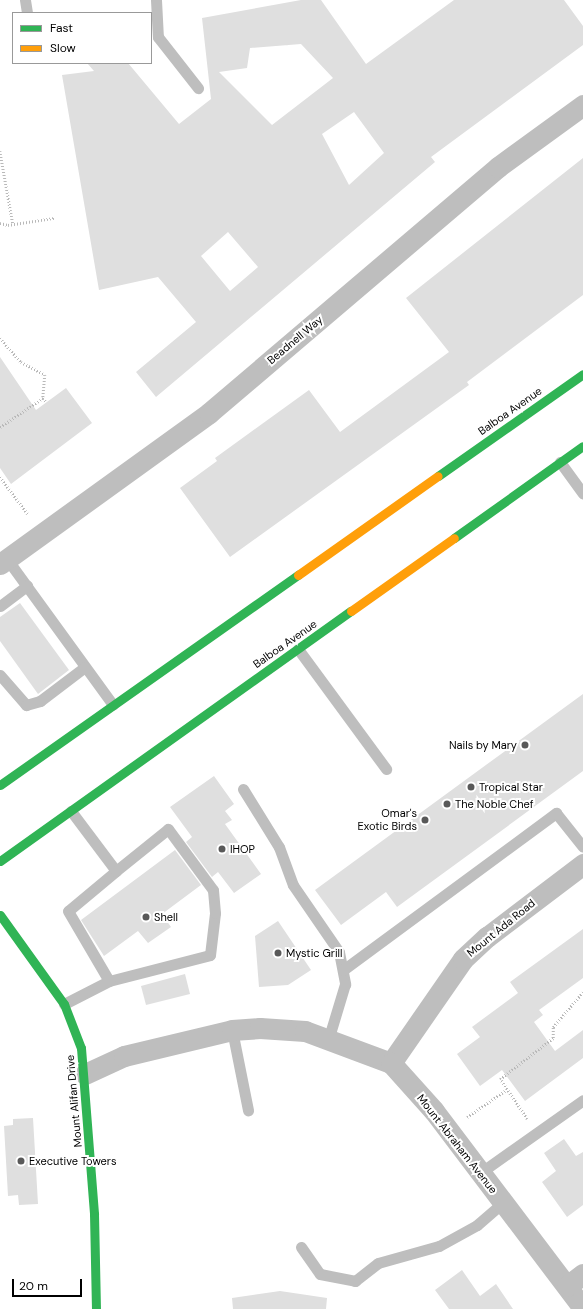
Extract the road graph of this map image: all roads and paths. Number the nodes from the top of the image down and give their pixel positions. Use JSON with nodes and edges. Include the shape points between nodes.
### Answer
{"nodes":[{"id":1,"x":25,"y":0,"type":"edge"},
{"id":2,"x":156,"y":0,"type":"edge"},
{"id":3,"x":28,"y":12,"type":"edge"},
{"id":4,"x":198,"y":88,"type":"dead end"},
{"id":5,"x":583,"y":105,"type":"edge"},
{"id":6,"x":0,"y":151,"type":"edge"},
{"id":7,"x":54,"y":218,"type":"dead end"},
{"id":8,"x":0,"y":223,"type":"edge"},
{"id":9,"x":13,"y":224,"type":"junction"},
{"id":10,"x":0,"y":338,"type":"edge"},
{"id":11,"x":583,"y":374,"type":"edge"},
{"id":12,"x":43,"y":398,"type":"junction"},
{"id":13,"x":46,"y":402,"type":"dead end"},
{"id":14,"x":0,"y":427,"type":"edge"},
{"id":15,"x":583,"y":446,"type":"edge"},
{"id":16,"x":560,"y":462,"type":"junction"},
{"id":17,"x":0,"y":477,"type":"edge"},
{"id":18,"x":583,"y":494,"type":"edge"},
{"id":19,"x":28,"y":514,"type":"dead end"},
{"id":20,"x":4,"y":562,"type":"edge"},
{"id":21,"x":27,"y":586,"type":"junction"},
{"id":22,"x":0,"y":606,"type":"edge"},
{"id":23,"x":298,"y":649,"type":"junction"},
{"id":24,"x":85,"y":667,"type":"junction"},
{"id":25,"x":0,"y":675,"type":"edge"},
{"id":26,"x":113,"y":705,"type":"junction"},
{"id":27,"x":386,"y":769,"type":"dead end"},
{"id":28,"x":0,"y":785,"type":"edge"},
{"id":29,"x":243,"y":789,"type":"dead end"},
{"id":30,"x":71,"y":810,"type":"junction"},
{"id":31,"x":583,"y":847,"type":"edge"},
{"id":32,"x":0,"y":861,"type":"edge"},
{"id":33,"x":583,"y":864,"type":"edge"},
{"id":34,"x":116,"y":871,"type":"junction"},
{"id":35,"x":0,"y":915,"type":"edge"},
{"id":36,"x":342,"y":970,"type":"junction"},
{"id":37,"x":109,"y":981,"type":"junction"},
{"id":38,"x":583,"y":992,"type":"edge"},
{"id":39,"x":64,"y":1004,"type":"junction"},
{"id":40,"x":232,"y":1030,"type":"junction"},
{"id":41,"x":328,"y":1037,"type":"junction"},
{"id":42,"x":391,"y":1063,"type":"junction"},
{"id":43,"x":85,"y":1074,"type":"junction"},
{"id":44,"x":506,"y":1090,"type":"junction"},
{"id":45,"x":583,"y":1100,"type":"edge"},
{"id":46,"x":248,"y":1110,"type":"dead end"},
{"id":47,"x":448,"y":1130,"type":"junction"},
{"id":48,"x":537,"y":1133,"type":"junction"},
{"id":49,"x":480,"y":1173,"type":"junction"},
{"id":50,"x":503,"y":1202,"type":"junction"},
{"id":51,"x":301,"y":1247,"type":"dead end"},
{"id":52,"x":575,"y":1280,"type":"edge"},
{"id":53,"x":583,"y":1308,"type":"edge"},
{"id":54,"x":96,"y":1309,"type":"edge"}],
"edges":[{"from":1,"to":3,"type":"lane"},
{"from":2,"to":4,"type":"lane","via":[[158,36]]},
{"from":5,"to":20,"type":"street","name":"Beadnell Way","via":[[498,167],[209,413]]},
{"from":6,"to":9,"type":"path"},
{"from":7,"to":9,"type":"path"},
{"from":8,"to":9,"type":"path"},
{"from":10,"to":12,"type":"path","via":[[21,362],[45,375]]},
{"from":11,"to":26,"type":"main road","name":"Balboa Avenue"},
{"from":12,"to":13,"type":"path"},
{"from":12,"to":14,"type":"path"},
{"from":15,"to":16,"type":"main road","name":"Balboa Avenue"},
{"from":16,"to":18,"type":"lane"},
{"from":16,"to":23,"type":"main road","name":"Balboa Avenue"},
{"from":17,"to":19,"type":"path"},
{"from":20,"to":21,"type":"lane"},
{"from":21,"to":22,"type":"lane"},
{"from":21,"to":24,"type":"lane"},
{"from":23,"to":27,"type":"lane"},
{"from":23,"to":30,"type":"main road","name":"Balboa Avenue"},
{"from":24,"to":25,"type":"lane","via":[[40,701],[26,705]]},
{"from":24,"to":26,"type":"lane"},
{"from":26,"to":28,"type":"main road","name":"Balboa Avenue"},
{"from":29,"to":36,"type":"lane","via":[[279,847],[293,885],[339,952]]},
{"from":30,"to":32,"type":"main road","name":"Balboa Avenue"},
{"from":30,"to":34,"type":"lane"},
{"from":31,"to":36,"type":"lane","via":[[556,812]]},
{"from":33,"to":42,"type":"street","name":"Mount Ada Road","via":[[487,937],[463,959]]},
{"from":34,"to":37,"type":"lane","via":[[68,911]]},
{"from":34,"to":37,"type":"lane","via":[[168,829],[213,890],[215,913],[210,955]]},
{"from":35,"to":39,"type":"main road","name":"Mount Alifan Drive"},
{"from":36,"to":41,"type":"lane","via":[[345,984]]},
{"from":37,"to":39,"type":"lane"},
{"from":38,"to":44,"type":"path","via":[[553,1027],[553,1038],[500,1079]]},
{"from":39,"to":43,"type":"main road","name":"Mount Alifan Drive","via":[[81,1048]]},
{"from":40,"to":41,"type":"street","name":"Mount Abraham Avenue","via":[[305,1031]]},
{"from":40,"to":43,"type":"street","name":"Mount Abraham Avenue","via":[[124,1056]]},
{"from":40,"to":46,"type":"lane"},
{"from":41,"to":42,"type":"street","name":"Mount Abraham Avenue"},
{"from":42,"to":47,"type":"street","name":"Mount Abraham Avenue"},
{"from":43,"to":54,"type":"main road","name":"Mount Alifan Drive"},
{"from":44,"to":47,"type":"path"},
{"from":44,"to":48,"type":"path"},
{"from":45,"to":48,"type":"lane"},
{"from":47,"to":49,"type":"street","name":"Mount Abraham Avenue"},
{"from":48,"to":49,"type":"lane"},
{"from":49,"to":50,"type":"street","name":"Mount Abraham Avenue"},
{"from":50,"to":51,"type":"lane","via":[[476,1225],[439,1246],[378,1263],[355,1281],[320,1274]]},
{"from":50,"to":52,"type":"street","name":"Mount Abraham Avenue"},
{"from":52,"to":53,"type":"street","name":"Mount Abraham Avenue"}]}
